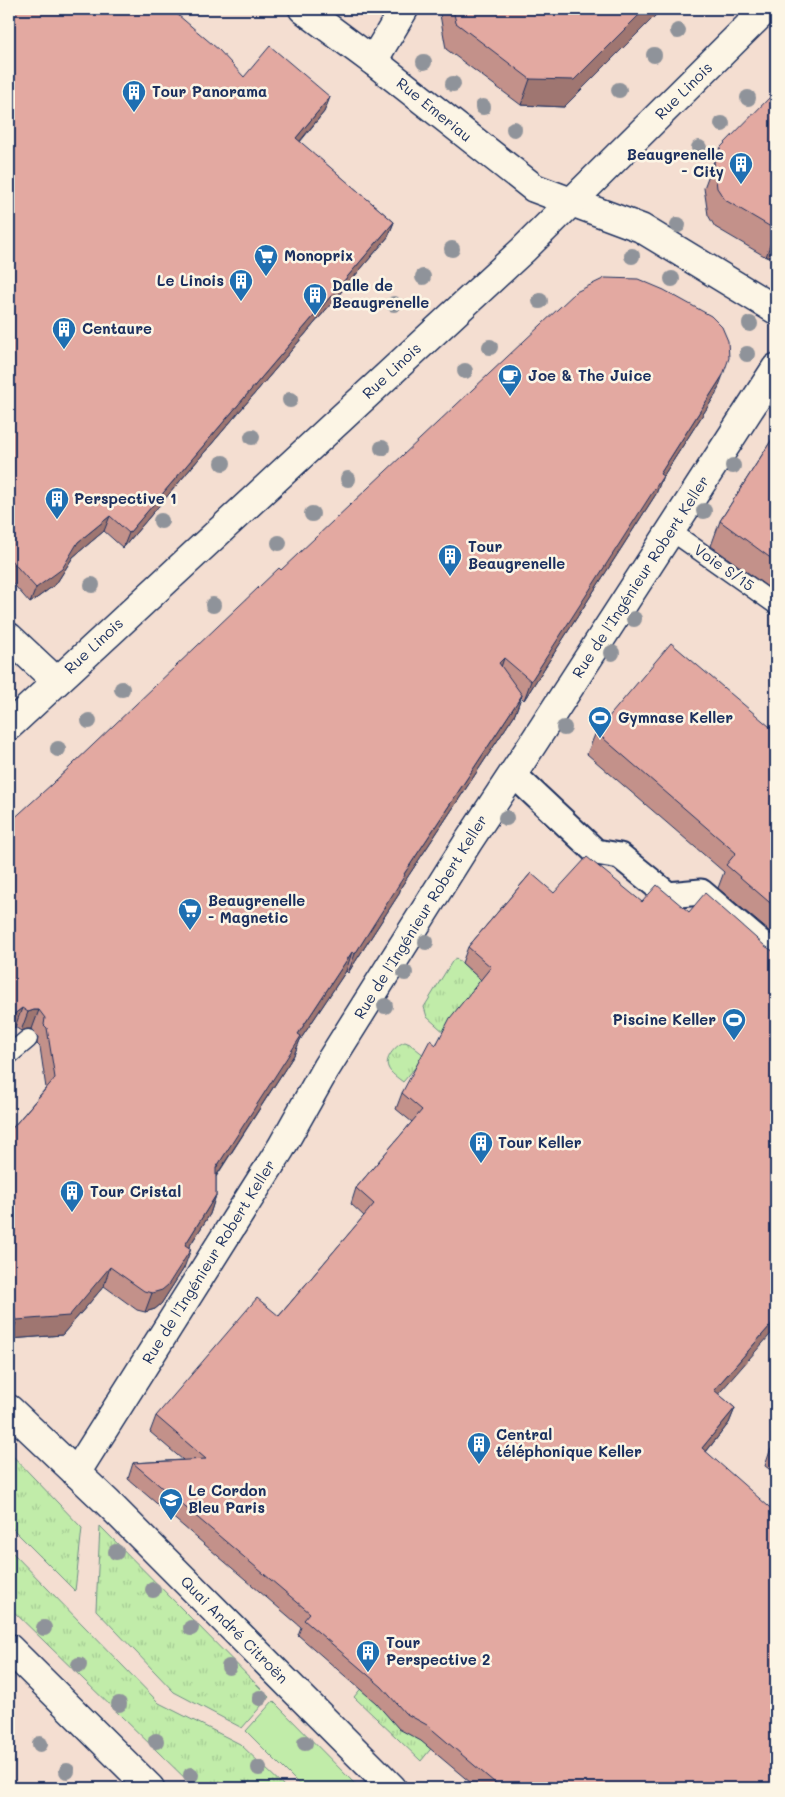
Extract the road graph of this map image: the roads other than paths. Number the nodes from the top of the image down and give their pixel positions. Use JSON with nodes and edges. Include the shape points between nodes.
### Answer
{"nodes":[{"id":1,"x":303,"y":9,"type":"edge"},
{"id":2,"x":404,"y":9,"type":"edge"},
{"id":3,"x":766,"y":9,"type":"edge"},
{"id":4,"x":373,"y":61,"type":"junction"},
{"id":5,"x":571,"y":202,"type":"junction"},
{"id":6,"x":776,"y":310,"type":"edge"},
{"id":7,"x":776,"y":368,"type":"edge"},
{"id":8,"x":671,"y":531,"type":"junction"},
{"id":9,"x":776,"y":605,"type":"edge"},
{"id":10,"x":9,"y":637,"type":"edge"},
{"id":11,"x":56,"y":681,"type":"junction"},
{"id":12,"x":9,"y":726,"type":"edge"},
{"id":13,"x":513,"y":774,"type":"junction"},
{"id":14,"x":776,"y":956,"type":"edge"},
{"id":15,"x":28,"y":1039,"type":"edge"},
{"id":16,"x":9,"y":1056,"type":"edge"},
{"id":17,"x":9,"y":1409,"type":"edge"},
{"id":18,"x":76,"y":1472,"type":"junction"},
{"id":19,"x":9,"y":1648,"type":"edge"},
{"id":20,"x":150,"y":1788,"type":"edge"},
{"id":21,"x":392,"y":1788,"type":"edge"}],
"edges":[{"from":1,"to":4,"type":"street","name":"Rue Emeriau"},
{"from":2,"to":4,"type":"street"},
{"from":3,"to":5,"type":"street","name":"Rue Linois"},
{"from":4,"to":5,"type":"street","name":"Rue Emeriau","via":[[534,188]]},
{"from":5,"to":6,"type":"street","name":"Rue Emeriau","via":[[640,228]]},
{"from":5,"to":11,"type":"street","name":"Rue Linois"},
{"from":7,"to":8,"type":"street","name":"Rue de l'Ingénieur Robert Keller"},
{"from":8,"to":9,"type":"lane","name":"Voie S/15"},
{"from":8,"to":13,"type":"street","name":"Rue de l'Ingénieur Robert Keller"},
{"from":10,"to":11,"type":"street"},
{"from":11,"to":12,"type":"street","name":"Rue Linois"},
{"from":13,"to":14,"type":"street","via":[[596,852],[620,856],[668,895],[702,892]]},
{"from":13,"to":18,"type":"street","name":"Rue de l'Ingénieur Robert Keller"},
{"from":15,"to":16,"type":"lane"},
{"from":17,"to":18,"type":"street","name":"Quai André Citroën"},
{"from":18,"to":21,"type":"street","name":"Quai André Citroën"},
{"from":19,"to":20,"type":"street"}]}
